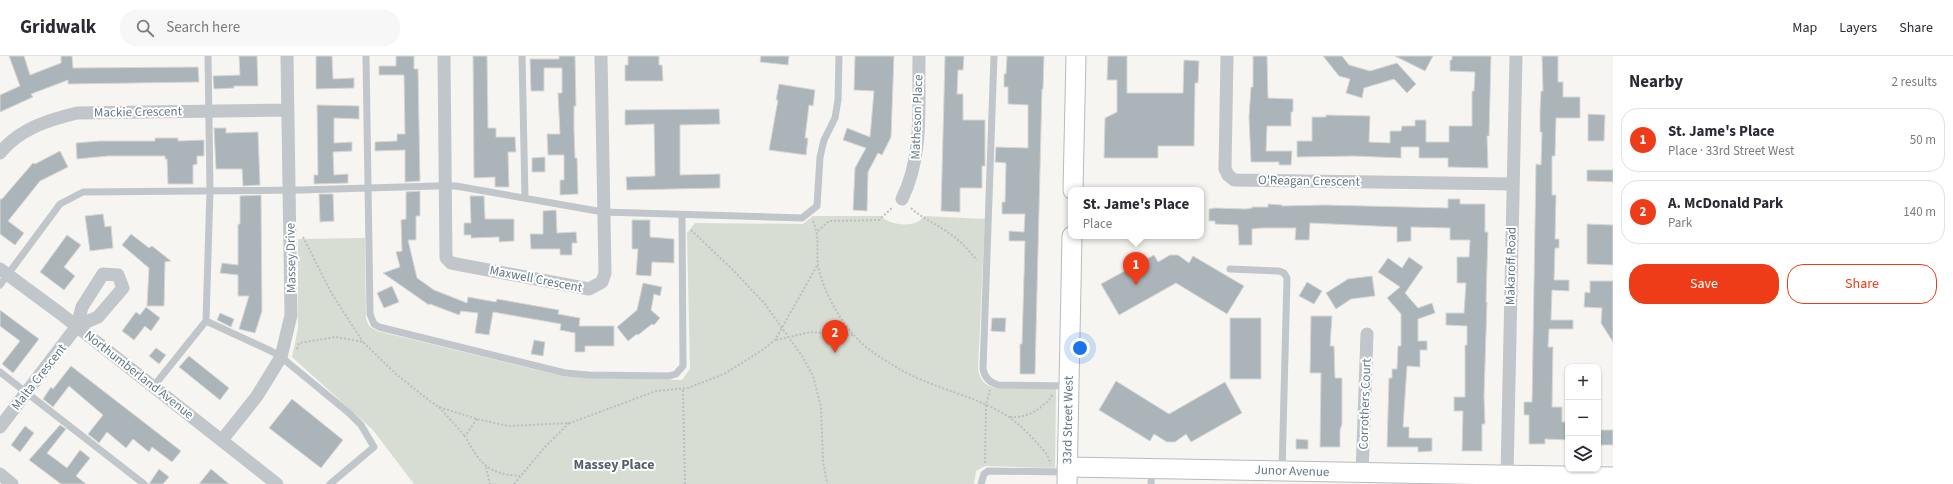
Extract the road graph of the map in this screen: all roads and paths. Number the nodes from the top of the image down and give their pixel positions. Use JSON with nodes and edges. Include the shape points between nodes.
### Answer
{"nodes":[{"id":1,"x":208,"y":56,"type":"edge"},
{"id":2,"x":287,"y":56,"type":"edge"},
{"id":3,"x":366,"y":56,"type":"edge"},
{"id":4,"x":444,"y":56,"type":"edge"},
{"id":5,"x":522,"y":56,"type":"edge"},
{"id":6,"x":601,"y":56,"type":"edge"},
{"id":7,"x":839,"y":56,"type":"edge"},
{"id":8,"x":919,"y":56,"type":"edge"},
{"id":9,"x":994,"y":56,"type":"edge"},
{"id":10,"x":1076,"y":56,"type":"edge"},
{"id":11,"x":1227,"y":56,"type":"edge"},
{"id":12,"x":1516,"y":56,"type":"edge"},
{"id":13,"x":288,"y":110,"type":"junction"},
{"id":14,"x":209,"y":111,"type":"junction"},
{"id":15,"x":0,"y":153,"type":"edge"},
{"id":16,"x":1513,"y":184,"type":"junction"},
{"id":17,"x":446,"y":186,"type":"junction"},
{"id":18,"x":1073,"y":187,"type":"edge"},
{"id":19,"x":368,"y":188,"type":"junction"},
{"id":20,"x":210,"y":190,"type":"junction"},
{"id":21,"x":290,"y":190,"type":"junction"},
{"id":22,"x":525,"y":197,"type":"junction"},
{"id":23,"x":902,"y":199,"type":"joint"},
{"id":24,"x":603,"y":212,"type":"junction"},
{"id":25,"x":810,"y":212,"type":"junction"},
{"id":26,"x":682,"y":215,"type":"junction"},
{"id":27,"x":883,"y":216,"type":"dead end"},
{"id":28,"x":682,"y":223,"type":"junction"},
{"id":29,"x":818,"y":231,"type":"junction"},
{"id":30,"x":301,"y":234,"type":"dead end"},
{"id":31,"x":1072,"y":239,"type":"edge"},
{"id":32,"x":1230,"y":269,"type":"dead end"},
{"id":33,"x":987,"y":271,"type":"junction"},
{"id":34,"x":2,"y":277,"type":"edge"},
{"id":35,"x":206,"y":321,"type":"junction"},
{"id":36,"x":77,"y":326,"type":"junction"},
{"id":37,"x":1367,"y":334,"type":"dead end"},
{"id":38,"x":854,"y":335,"type":"junction"},
{"id":39,"x":789,"y":337,"type":"junction"},
{"id":40,"x":776,"y":340,"type":"dead end"},
{"id":41,"x":362,"y":342,"type":"dead end"},
{"id":42,"x":281,"y":357,"type":"junction"},
{"id":43,"x":0,"y":372,"type":"edge"},
{"id":44,"x":992,"y":383,"type":"junction"},
{"id":45,"x":1060,"y":385,"type":"junction"},
{"id":46,"x":153,"y":387,"type":"junction"},
{"id":47,"x":684,"y":390,"type":"dead end"},
{"id":48,"x":27,"y":393,"type":"junction"},
{"id":49,"x":986,"y":405,"type":"junction"},
{"id":50,"x":439,"y":407,"type":"dead end"},
{"id":51,"x":1010,"y":417,"type":"junction"},
{"id":52,"x":477,"y":419,"type":"dead end"},
{"id":53,"x":570,"y":423,"type":"dead end"},
{"id":54,"x":0,"y":427,"type":"edge"},
{"id":55,"x":465,"y":436,"type":"junction"},
{"id":56,"x":222,"y":440,"type":"junction"},
{"id":57,"x":486,"y":466,"type":"junction"},
{"id":58,"x":1282,"y":471,"type":"junction"},
{"id":59,"x":0,"y":474,"type":"edge"},
{"id":60,"x":984,"y":474,"type":"junction"},
{"id":61,"x":1063,"y":474,"type":"edge"},
{"id":62,"x":1362,"y":474,"type":"junction"},
{"id":63,"x":1508,"y":475,"type":"junction"},
{"id":64,"x":520,"y":476,"type":"junction"},
{"id":65,"x":1151,"y":476,"type":"edge"},
{"id":66,"x":1613,"y":477,"type":"edge"},
{"id":67,"x":1472,"y":479,"type":"edge"},
{"id":68,"x":12,"y":484,"type":"edge"},
{"id":69,"x":144,"y":484,"type":"edge"},
{"id":70,"x":276,"y":484,"type":"edge"},
{"id":71,"x":330,"y":484,"type":"edge"},
{"id":72,"x":490,"y":484,"type":"edge"},
{"id":73,"x":514,"y":484,"type":"edge"},
{"id":74,"x":685,"y":484,"type":"edge"},
{"id":75,"x":827,"y":484,"type":"edge"},
{"id":76,"x":981,"y":484,"type":"edge"}],
"edges":[{"from":1,"to":14,"type":"lane"},
{"from":2,"to":13,"type":"street","name":"Massey Drive"},
{"from":3,"to":19,"type":"lane"},
{"from":4,"to":17,"type":"street","name":"Maxwell Crescent"},
{"from":5,"to":22,"type":"lane"},
{"from":6,"to":24,"type":"street","name":"Maxwell Crescent"},
{"from":7,"to":25,"type":"lane","via":[[837,109],[820,153],[817,206]]},
{"from":8,"to":23,"type":"street","name":"Matheson Place","via":[[917,150],[912,176]]},
{"from":9,"to":33,"type":"lane"},
{"from":10,"to":18,"type":"street"},
{"from":11,"to":16,"type":"street","name":"O'Reagan Crescent","via":[[1225,169],[1234,180]]},
{"from":12,"to":16,"type":"street","name":"Makaroff Road"},
{"from":13,"to":14,"type":"street","name":"Mackie Crescent"},
{"from":13,"to":21,"type":"street","name":"Massey Drive"},
{"from":14,"to":15,"type":"street","name":"Mackie Crescent","via":[[77,113],[35,126]]},
{"from":14,"to":20,"type":"lane"},
{"from":16,"to":63,"type":"street","name":"Makaroff Road"},
{"from":17,"to":19,"type":"lane"},
{"from":17,"to":22,"type":"lane"},
{"from":17,"to":24,"type":"street","name":"Maxwell Crescent","via":[[446,258],[450,263],[589,289],[602,282],[605,274]]},
{"from":19,"to":21,"type":"lane"},
{"from":19,"to":28,"type":"lane","via":[[370,314],[374,324],[385,330],[553,371],[577,374],[669,376],[676,374],[683,366]]},
{"from":20,"to":21,"type":"lane"},
{"from":20,"to":34,"type":"lane","via":[[83,192],[60,204]]},
{"from":20,"to":35,"type":"lane"},
{"from":21,"to":42,"type":"street","name":"Massey Drive","via":[[291,315]]},
{"from":22,"to":24,"type":"lane"},
{"from":23,"to":33,"type":"path","via":[[921,218],[951,234],[963,244]]},
{"from":24,"to":26,"type":"lane"},
{"from":25,"to":26,"type":"lane","via":[[802,218]]},
{"from":25,"to":29,"type":"path"},
{"from":26,"to":28,"type":"lane"},
{"from":27,"to":29,"type":"path","via":[[879,220],[829,221]]},
{"from":28,"to":39,"type":"path","via":[[731,268],[765,304]]},
{"from":29,"to":38,"type":"path","via":[[818,264],[824,285],[834,306]]},
{"from":30,"to":41,"type":"path","via":[[332,294]]},
{"from":31,"to":45,"type":"street","name":"33rd Street West"},
{"from":32,"to":58,"type":"lane","via":[[1279,271],[1287,278]]},
{"from":33,"to":44,"type":"lane","via":[[983,369],[987,379]]},
{"from":34,"to":36,"type":"street","name":"Northumberland Avenue"},
{"from":35,"to":42,"type":"lane"},
{"from":35,"to":46,"type":"lane"},
{"from":36,"to":46,"type":"street","name":"Northumberland Avenue"},
{"from":36,"to":48,"type":"street","name":"Malta Crescent"},
{"from":37,"to":62,"type":"street","name":"Corrothers Court"},
{"from":38,"to":39,"type":"path","via":[[811,332]]},
{"from":38,"to":49,"type":"path","via":[[875,353],[899,368],[932,385]]},
{"from":39,"to":40,"type":"path"},
{"from":39,"to":75,"type":"path","via":[[813,376],[818,395]]},
{"from":42,"to":56,"type":"street","name":"Massey Drive","via":[[257,396]]},
{"from":42,"to":71,"type":"lane","via":[[349,413],[374,447]]},
{"from":43,"to":48,"type":"lane"},
{"from":44,"to":45,"type":"lane"},
{"from":44,"to":49,"type":"path"},
{"from":45,"to":51,"type":"path","via":[[1051,398],[1031,415]]},
{"from":45,"to":61,"type":"street","name":"33rd Street West"},
{"from":46,"to":56,"type":"street","name":"Northumberland Avenue"},
{"from":47,"to":74,"type":"path"},
{"from":48,"to":54,"type":"street","name":"Malta Crescent"},
{"from":48,"to":69,"type":"lane"},
{"from":49,"to":51,"type":"path"},
{"from":49,"to":60,"type":"path"},
{"from":50,"to":55,"type":"path"},
{"from":51,"to":61,"type":"path"},
{"from":52,"to":55,"type":"path"},
{"from":53,"to":64,"type":"path"},
{"from":55,"to":57,"type":"path"},
{"from":56,"to":70,"type":"street","name":"Northumberland Avenue"},
{"from":57,"to":64,"type":"path","via":[[490,470],[506,475]]},
{"from":57,"to":72,"type":"path"},
{"from":58,"to":62,"type":"street","name":"Junor Avenue"},
{"from":58,"to":65,"type":"street","name":"Junor Avenue"},
{"from":59,"to":68,"type":"street"},
{"from":60,"to":61,"type":"lane","via":[[988,471]]},
{"from":60,"to":76,"type":"lane"},
{"from":61,"to":65,"type":"street","name":"Junor Avenue"},
{"from":62,"to":67,"type":"street","name":"Junor Avenue"},
{"from":63,"to":66,"type":"street","name":"Junor Avenue"},
{"from":63,"to":67,"type":"street","name":"Junor Avenue"},
{"from":64,"to":73,"type":"path"}]}
